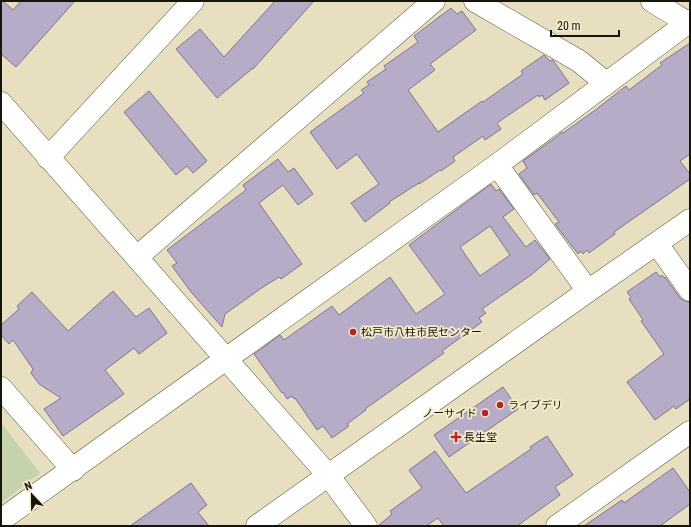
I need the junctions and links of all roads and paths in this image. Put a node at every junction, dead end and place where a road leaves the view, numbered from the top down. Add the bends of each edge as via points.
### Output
1 (193, 1) edge
2 (434, 1) edge
3 (475, 1) edge
4 (652, 1) edge
5 (689, 22) edge
6 (606, 83) junction
7 (1, 103) edge
8 (48, 158) junction
9 (497, 165) junction
10 (690, 220) edge
11 (657, 244) junction
12 (137, 257) junction
13 (588, 290) junction
14 (690, 290) edge
15 (226, 358) junction
16 (1, 388) edge
17 (690, 432) edge
18 (73, 470) junction
19 (328, 475) junction
20 (1, 520) edge
21 (257, 526) edge
22 (366, 526) edge
23 (557, 526) edge

1 - 8 street
2 - 12 street
3 - 6 street via 579,61
4 - 5 street
5 - 6 street
6 - 9 street
7 - 8 street
8 - 12 street
9 - 13 street
9 - 15 street
10 - 11 street
11 - 13 street
11 - 14 street
12 - 15 street
13 - 19 street
15 - 18 street
15 - 19 street
16 - 18 street
17 - 23 street
18 - 20 street
19 - 21 street
19 - 22 street

